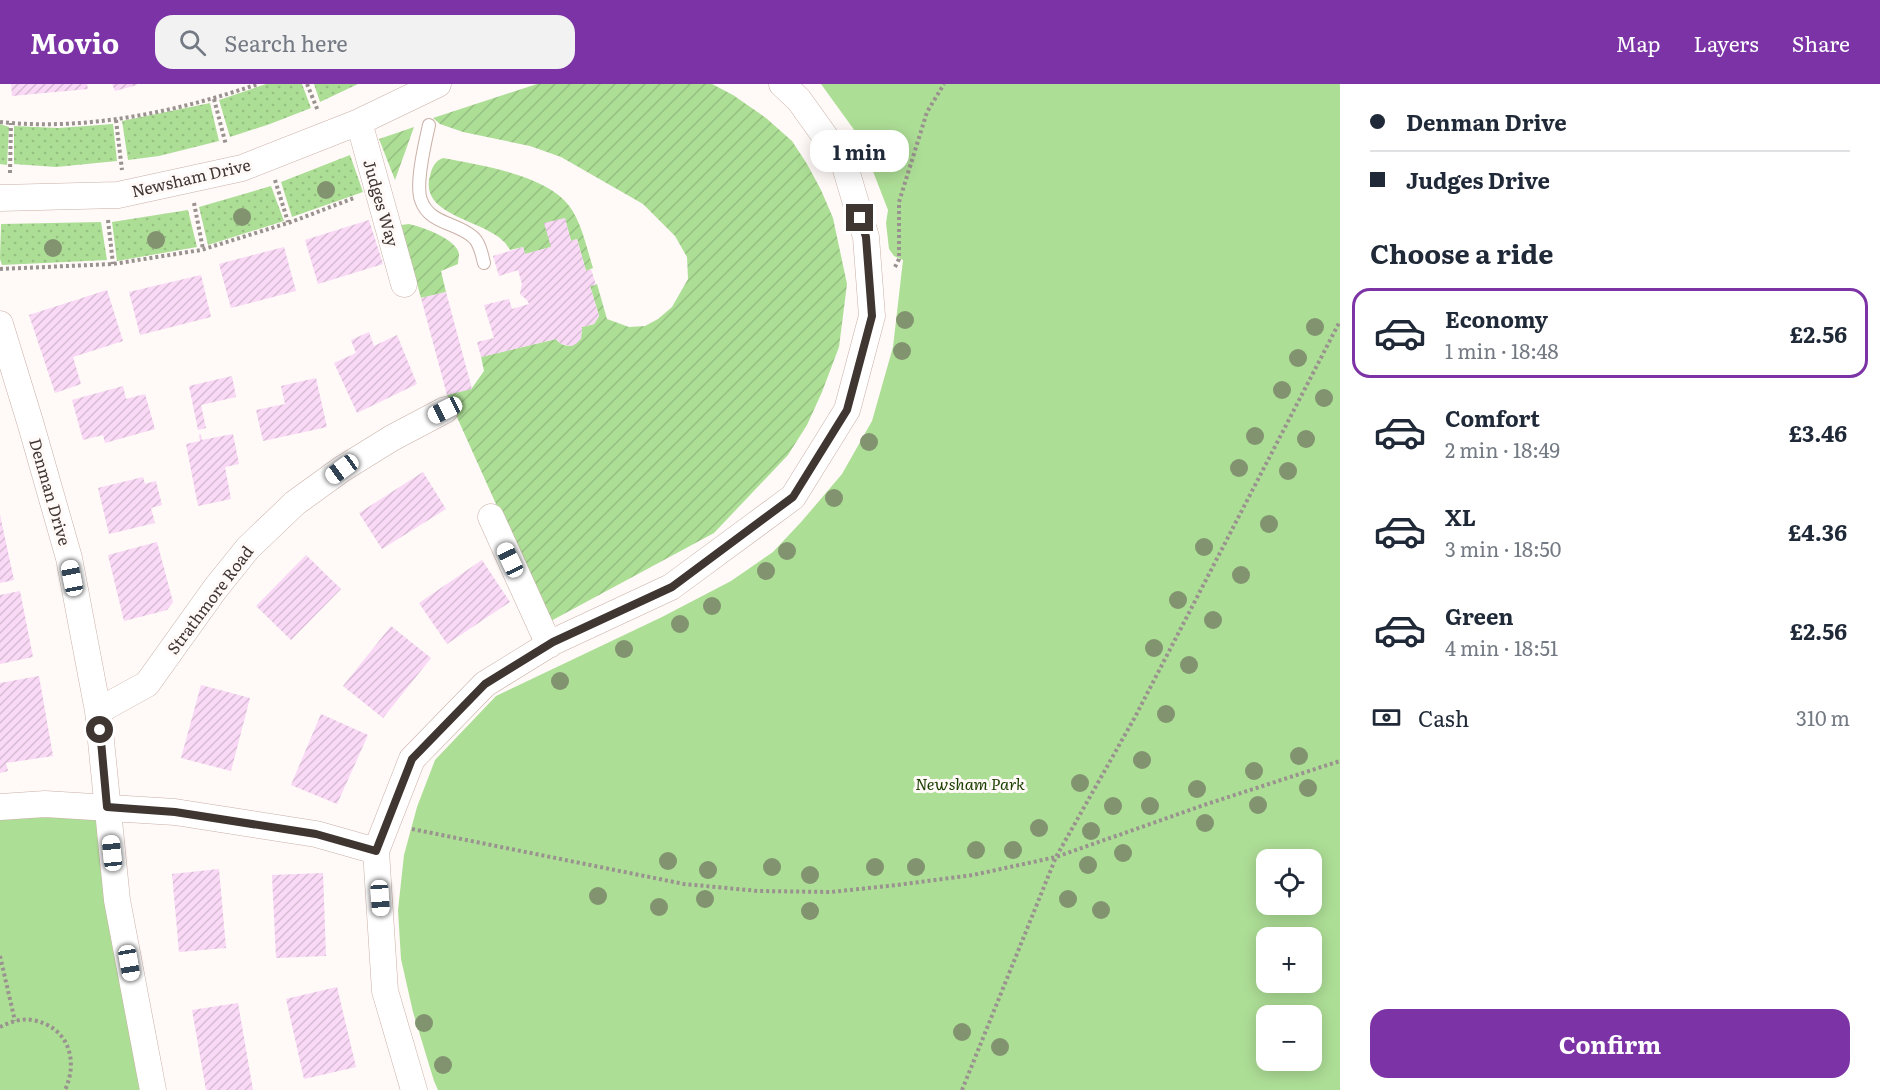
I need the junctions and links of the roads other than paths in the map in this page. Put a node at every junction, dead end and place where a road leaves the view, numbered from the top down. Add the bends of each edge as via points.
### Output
1 (438, 84) edge
2 (782, 84) edge
3 (359, 122) junction
4 (429, 125) dead end
5 (5, 198) edge
6 (484, 263) dead end
7 (404, 284) dead end
8 (0, 324) edge
9 (445, 410) dead end
10 (491, 518) dead end
11 (549, 645) junction
12 (98, 711) junction
13 (0, 807) edge
14 (107, 807) junction
15 (376, 851) junction
16 (153, 1090) edge
17 (414, 1090) edge

1 - 3 street, Newsham Drive
2 - 11 street via 799,100 844,163 866,237 872,316 847,410 793,497 672,587
3 - 5 street, Newsham Drive via 233,170 115,194
3 - 7 street, Judges Way
4 - 6 lane via 420,198 427,212 474,238
8 - 12 street, Denman Drive via 69,558
9 - 12 street, Strathmore Road via 382,444 295,503 248,548 147,684
10 - 11 street
11 - 15 street via 485,684 412,759
12 - 14 street, Denman Drive
13 - 14 street
14 - 15 street via 175,812 304,832
14 - 16 street, Denman Drive via 117,900
15 - 17 street via 385,991

